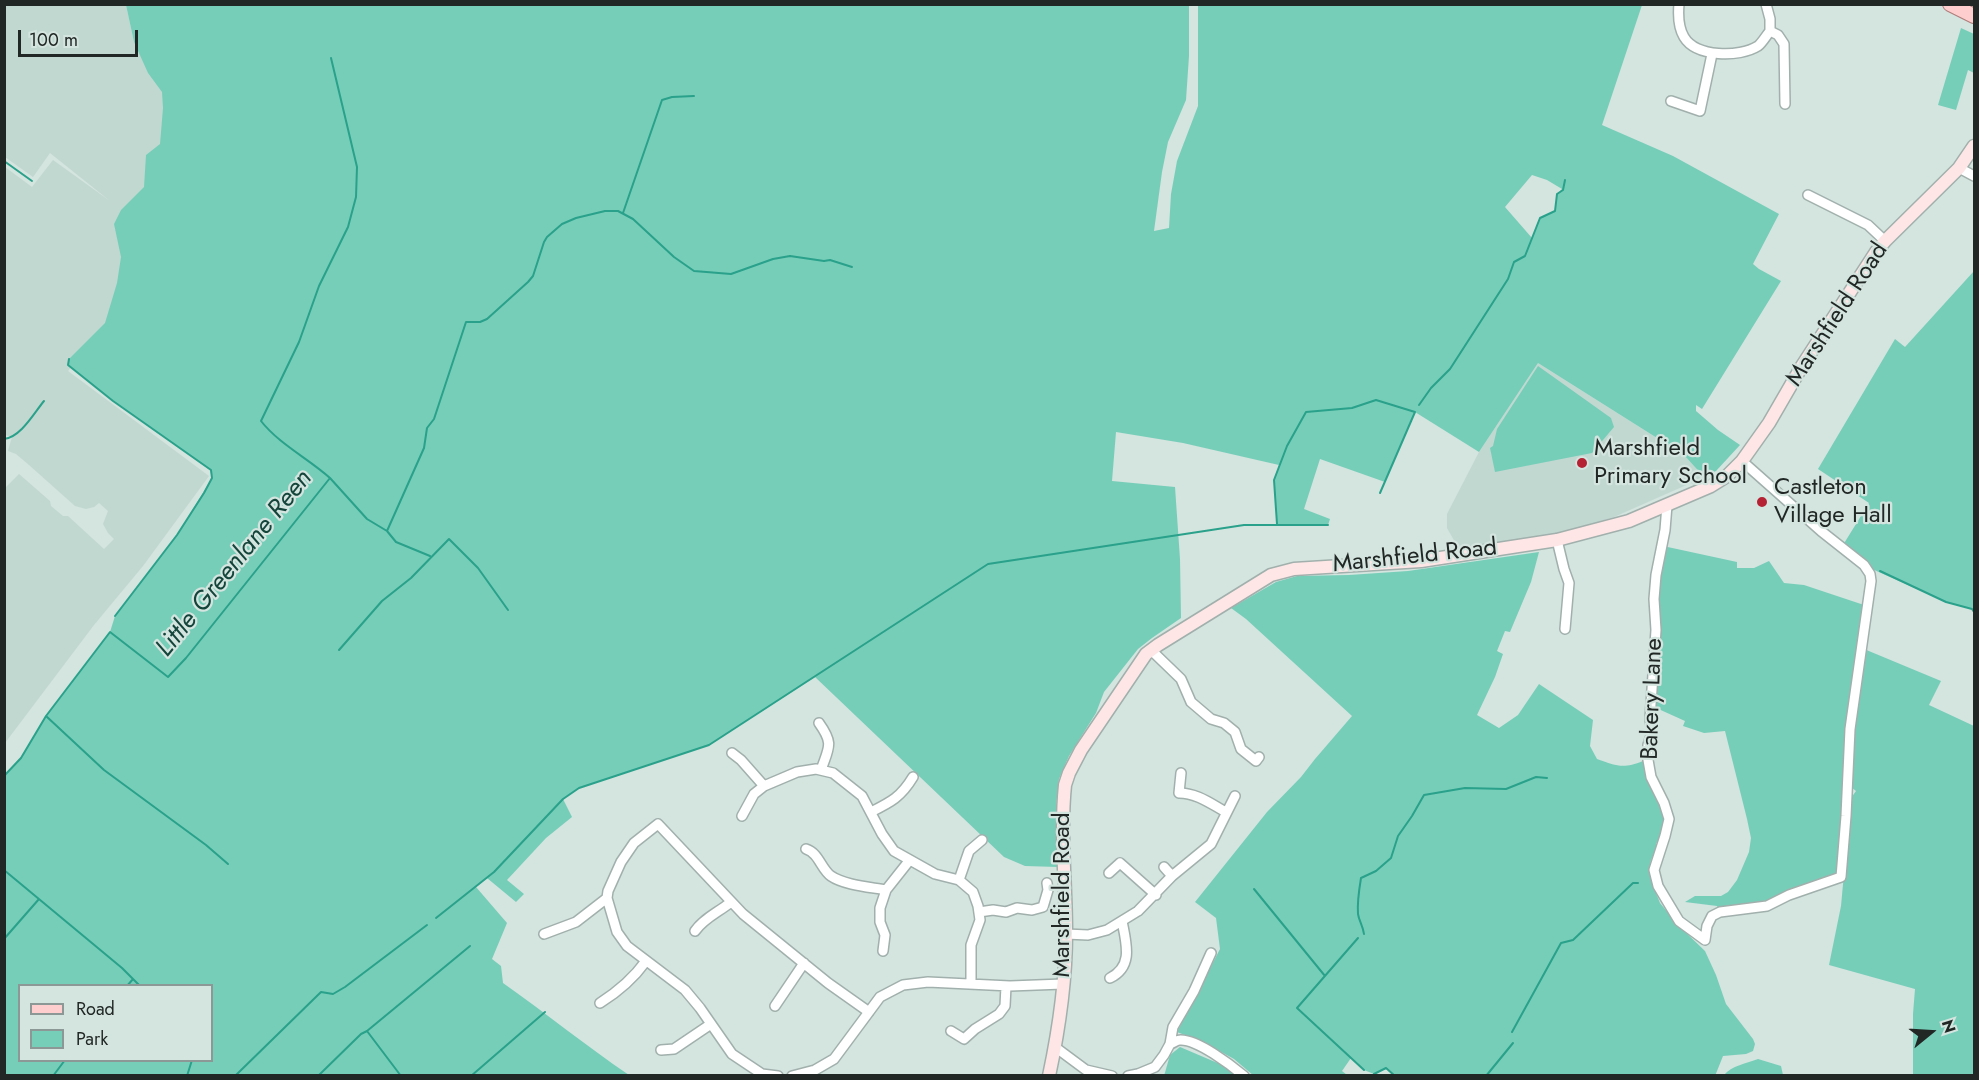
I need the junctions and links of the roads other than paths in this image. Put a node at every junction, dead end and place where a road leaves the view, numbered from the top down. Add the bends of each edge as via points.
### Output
1 (1679, 4) edge
2 (1766, 4) edge
3 (1950, 4) edge
4 (1974, 16) edge
5 (1770, 31) junction
6 (1712, 54) junction
7 (1671, 101) dead end
8 (1785, 104) dead end
9 (1974, 146) edge
10 (1959, 168) junction
11 (1974, 176) edge
12 (1808, 195) dead end
13 (1885, 240) junction
14 (1742, 461) junction
15 (1667, 505) junction
16 (1557, 540) junction
17 (1565, 629) dead end
18 (1151, 650) junction
19 (819, 723) dead end
20 (732, 753) dead end
21 (1259, 757) dead end
22 (821, 770) junction
23 (1180, 773) dead end
24 (913, 777) dead end
25 (764, 786) junction
26 (1235, 796) dead end
27 (871, 812) junction
28 (1226, 812) junction
29 (742, 816) dead end
30 (982, 840) dead end
31 (806, 849) dead end
32 (827, 852) dead end
33 (819, 860) junction
34 (909, 861) junction
35 (1164, 867) dead end
36 (1109, 873) dead end
37 (1172, 876) junction
38 (960, 880) junction
39 (1047, 883) dead end
40 (886, 890) junction
41 (1156, 895) junction
42 (607, 898) junction
43 (731, 902) junction
44 (979, 912) junction
45 (1122, 921) junction
46 (695, 931) dead end
47 (544, 934) dead end
48 (1066, 934) junction
49 (883, 951) dead end
50 (1211, 953) dead end
51 (646, 961) junction
52 (804, 963) junction
53 (1124, 964) junction
54 (1134, 970) dead end
55 (1110, 978) dead end
56 (971, 984) junction
57 (1063, 984) junction
58 (1006, 986) junction
59 (600, 1003) dead end
60 (775, 1006) dead end
61 (869, 1012) junction
62 (711, 1024) junction
63 (951, 1031) dead end
64 (1170, 1044) junction
65 (1055, 1047) junction
66 (661, 1050) dead end
67 (816, 1073) edge
68 (761, 1075) edge
69 (778, 1076) edge
70 (792, 1076) edge
71 (1049, 1076) edge
72 (1112, 1076) edge
73 (1128, 1076) edge
74 (1244, 1076) edge

1 - 6 street via 1678,21 1684,38
2 - 5 street
3 - 4 main road
5 - 6 street via 1758,45 1742,52
5 - 8 street via 1784,44
6 - 7 street via 1701,111
9 - 10 street, Marshfield Road
10 - 11 street
10 - 13 street, Marshfield Road
12 - 13 street via 1868,225
13 - 14 street, Marshfield Road
14 - 15 street, Marshfield Road via 1727,476
14 - 15 street, Bakery Lane via 1864,565 1871,581 1850,729 1841,878 1767,906 1720,912 1712,916 1705,940 1678,921 1658,886 1654,870 1669,819 1647,760 1652,733 1654,599
15 - 16 street, Marshfield Road via 1629,521
16 - 17 street via 1564,569 1574,583
16 - 18 street, Marshfield Road via 1421,561 1280,572
18 - 21 street via 1181,679 1191,702 1234,732 1241,748 1256,761
18 - 48 street, Marshfield Road via 1081,750 1069,774 1064,800
19 - 22 street via 828,735 829,746
20 - 25 street
22 - 25 street via 797,772
22 - 27 street via 833,773 862,796
23 - 28 street via 1179,793 1200,797
24 - 27 street via 907,796
25 - 29 street via 754,794
26 - 28 street
27 - 34 street via 894,851
28 - 37 street via 1211,844
30 - 38 street via 965,848
31 - 33 street
32 - 33 street
33 - 40 street via 829,875 841,882
34 - 38 street via 935,874
34 - 40 street
35 - 37 street
36 - 41 street via 1120,863
37 - 41 street
38 - 44 street via 973,892
39 - 44 street via 1043,907
40 - 49 street via 880,908 885,935
41 - 45 street
42 - 43 street via 621,862 634,843 658,824
42 - 47 street via 576,921
42 - 51 street via 617,932
43 - 46 street
43 - 52 street
44 - 56 street via 971,945
45 - 48 street via 1088,935
45 - 53 street via 1127,949
48 - 57 street, Marshfield Road
50 - 64 street via 1173,1027
51 - 59 street via 620,991
51 - 62 street via 685,990
52 - 60 street
52 - 61 street
53 - 54 street
53 - 55 street
56 - 58 street
56 - 61 street via 903,985 880,997
57 - 58 street
57 - 65 street, Marshfield Road
58 - 63 street via 1005,1006 999,1014 964,1039
61 - 67 street via 834,1059
62 - 66 street via 674,1049
62 - 68 street via 732,1054
64 - 73 street via 1155,1067
64 - 74 street via 1180,1040 1200,1046
65 - 71 street, Marshfield Road
65 - 72 street via 1086,1070
67 - 70 street
68 - 69 street

